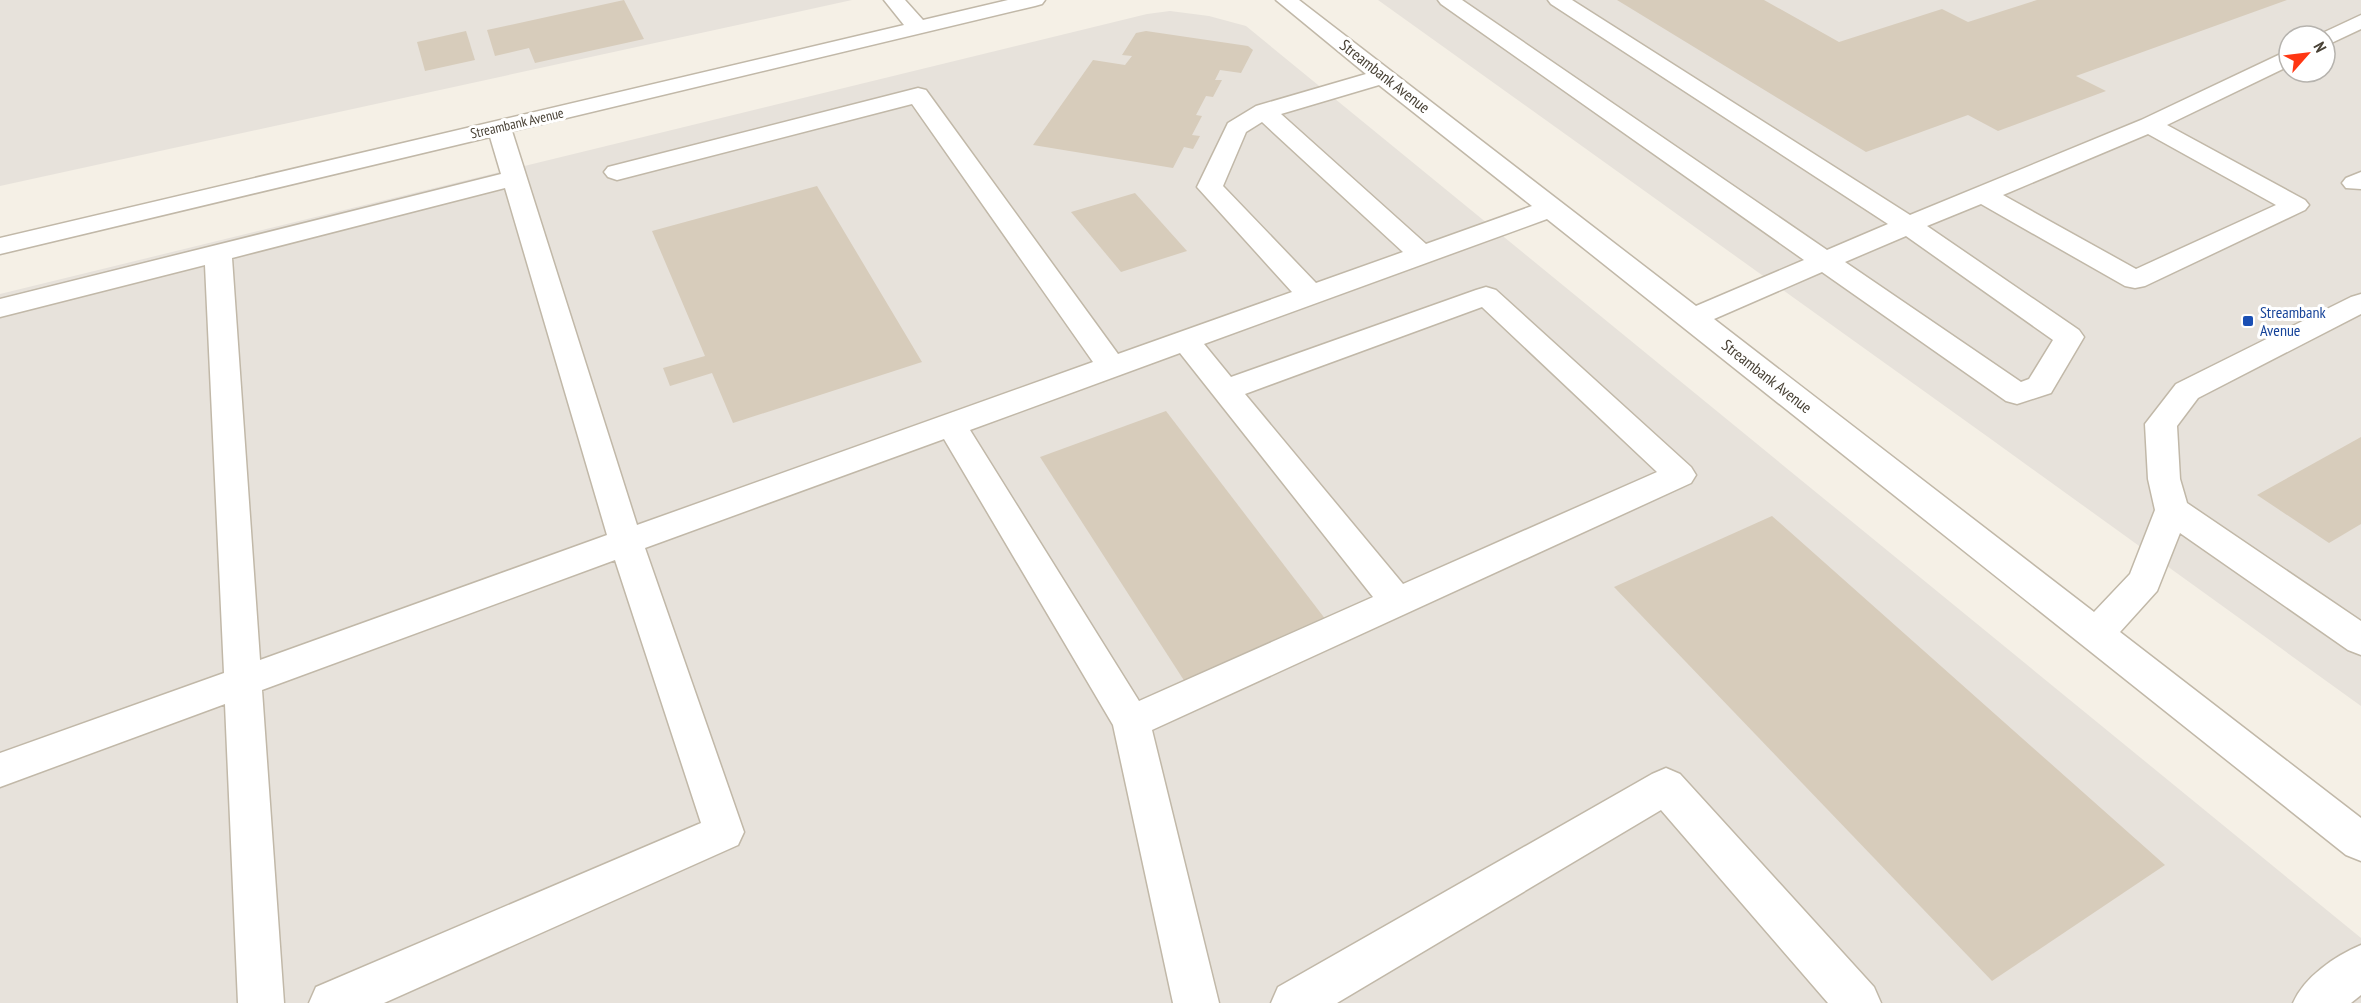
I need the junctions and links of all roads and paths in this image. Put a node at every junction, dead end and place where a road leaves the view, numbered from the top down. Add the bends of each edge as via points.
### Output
1 (894, 0) edge
2 (1035, 0) edge
3 (1286, 0) edge
4 (1448, 0) edge
5 (1558, 0) edge
6 (2361, 21) edge
7 (918, 28) junction
8 (2337, 33) edge
9 (2277, 63) edge
10 (1384, 76) junction
11 (1264, 111) junction
12 (2149, 125) junction
13 (500, 127) junction
14 (617, 172) dead end
15 (515, 178) junction
16 (1983, 194) junction
17 (1552, 208) junction
18 (1908, 225) junction
19 (0, 246) edge
20 (218, 253) junction
21 (1422, 255) junction
22 (1824, 261) junction
23 (1311, 295) junction
24 (2361, 303) edge
25 (0, 308) edge
26 (1692, 318) junction
27 (1186, 341) junction
28 (1112, 367) junction
29 (1225, 390) junction
30 (951, 424) junction
31 (2172, 510) junction
32 (626, 542) junction
33 (1397, 602) junction
34 (2096, 634) junction
35 (2361, 640) edge
36 (244, 681) junction
37 (1131, 722) junction
38 (0, 770) edge
39 (2361, 842) edge
40 (2361, 967) edge
41 (261, 1003) edge
42 (332, 1003) edge
43 (1196, 1003) edge
44 (1294, 1003) edge
45 (1858, 1003) edge
46 (2316, 1003) edge

1 - 7 street
2 - 7 street, Streambank Avenue
3 - 10 street, Streambank Avenue
4 - 22 street
5 - 18 street
6 - 8 street
7 - 13 street, Streambank Avenue
9 - 12 street
10 - 11 street
10 - 17 street, Streambank Avenue
11 - 21 street
11 - 23 street via 1236,128 1210,186
12 - 16 street
12 - 16 street via 2296,205 2135,280
13 - 15 street
13 - 19 street, Streambank Avenue
14 - 28 street via 918,94
15 - 20 street
15 - 32 street
16 - 18 street
17 - 21 street
17 - 26 street, Streambank Avenue
18 - 22 street
18 - 22 street via 2069,337 2040,386 2017,394
20 - 25 street
20 - 36 street
21 - 23 street
22 - 26 street
23 - 27 street
24 - 31 street via 2187,391 2161,424 2164,479
26 - 34 street, Streambank Avenue
27 - 28 street
27 - 29 street
28 - 30 street
29 - 33 street
29 - 33 street via 1486,296 1680,475
30 - 32 street
30 - 37 street
31 - 34 street via 2145,581
31 - 35 street
32 - 36 street
32 - 42 street via 724,832
33 - 37 street
34 - 39 street, Streambank Avenue
36 - 38 street
36 - 41 street
37 - 43 street
40 - 46 street
44 - 45 street via 1666,786

